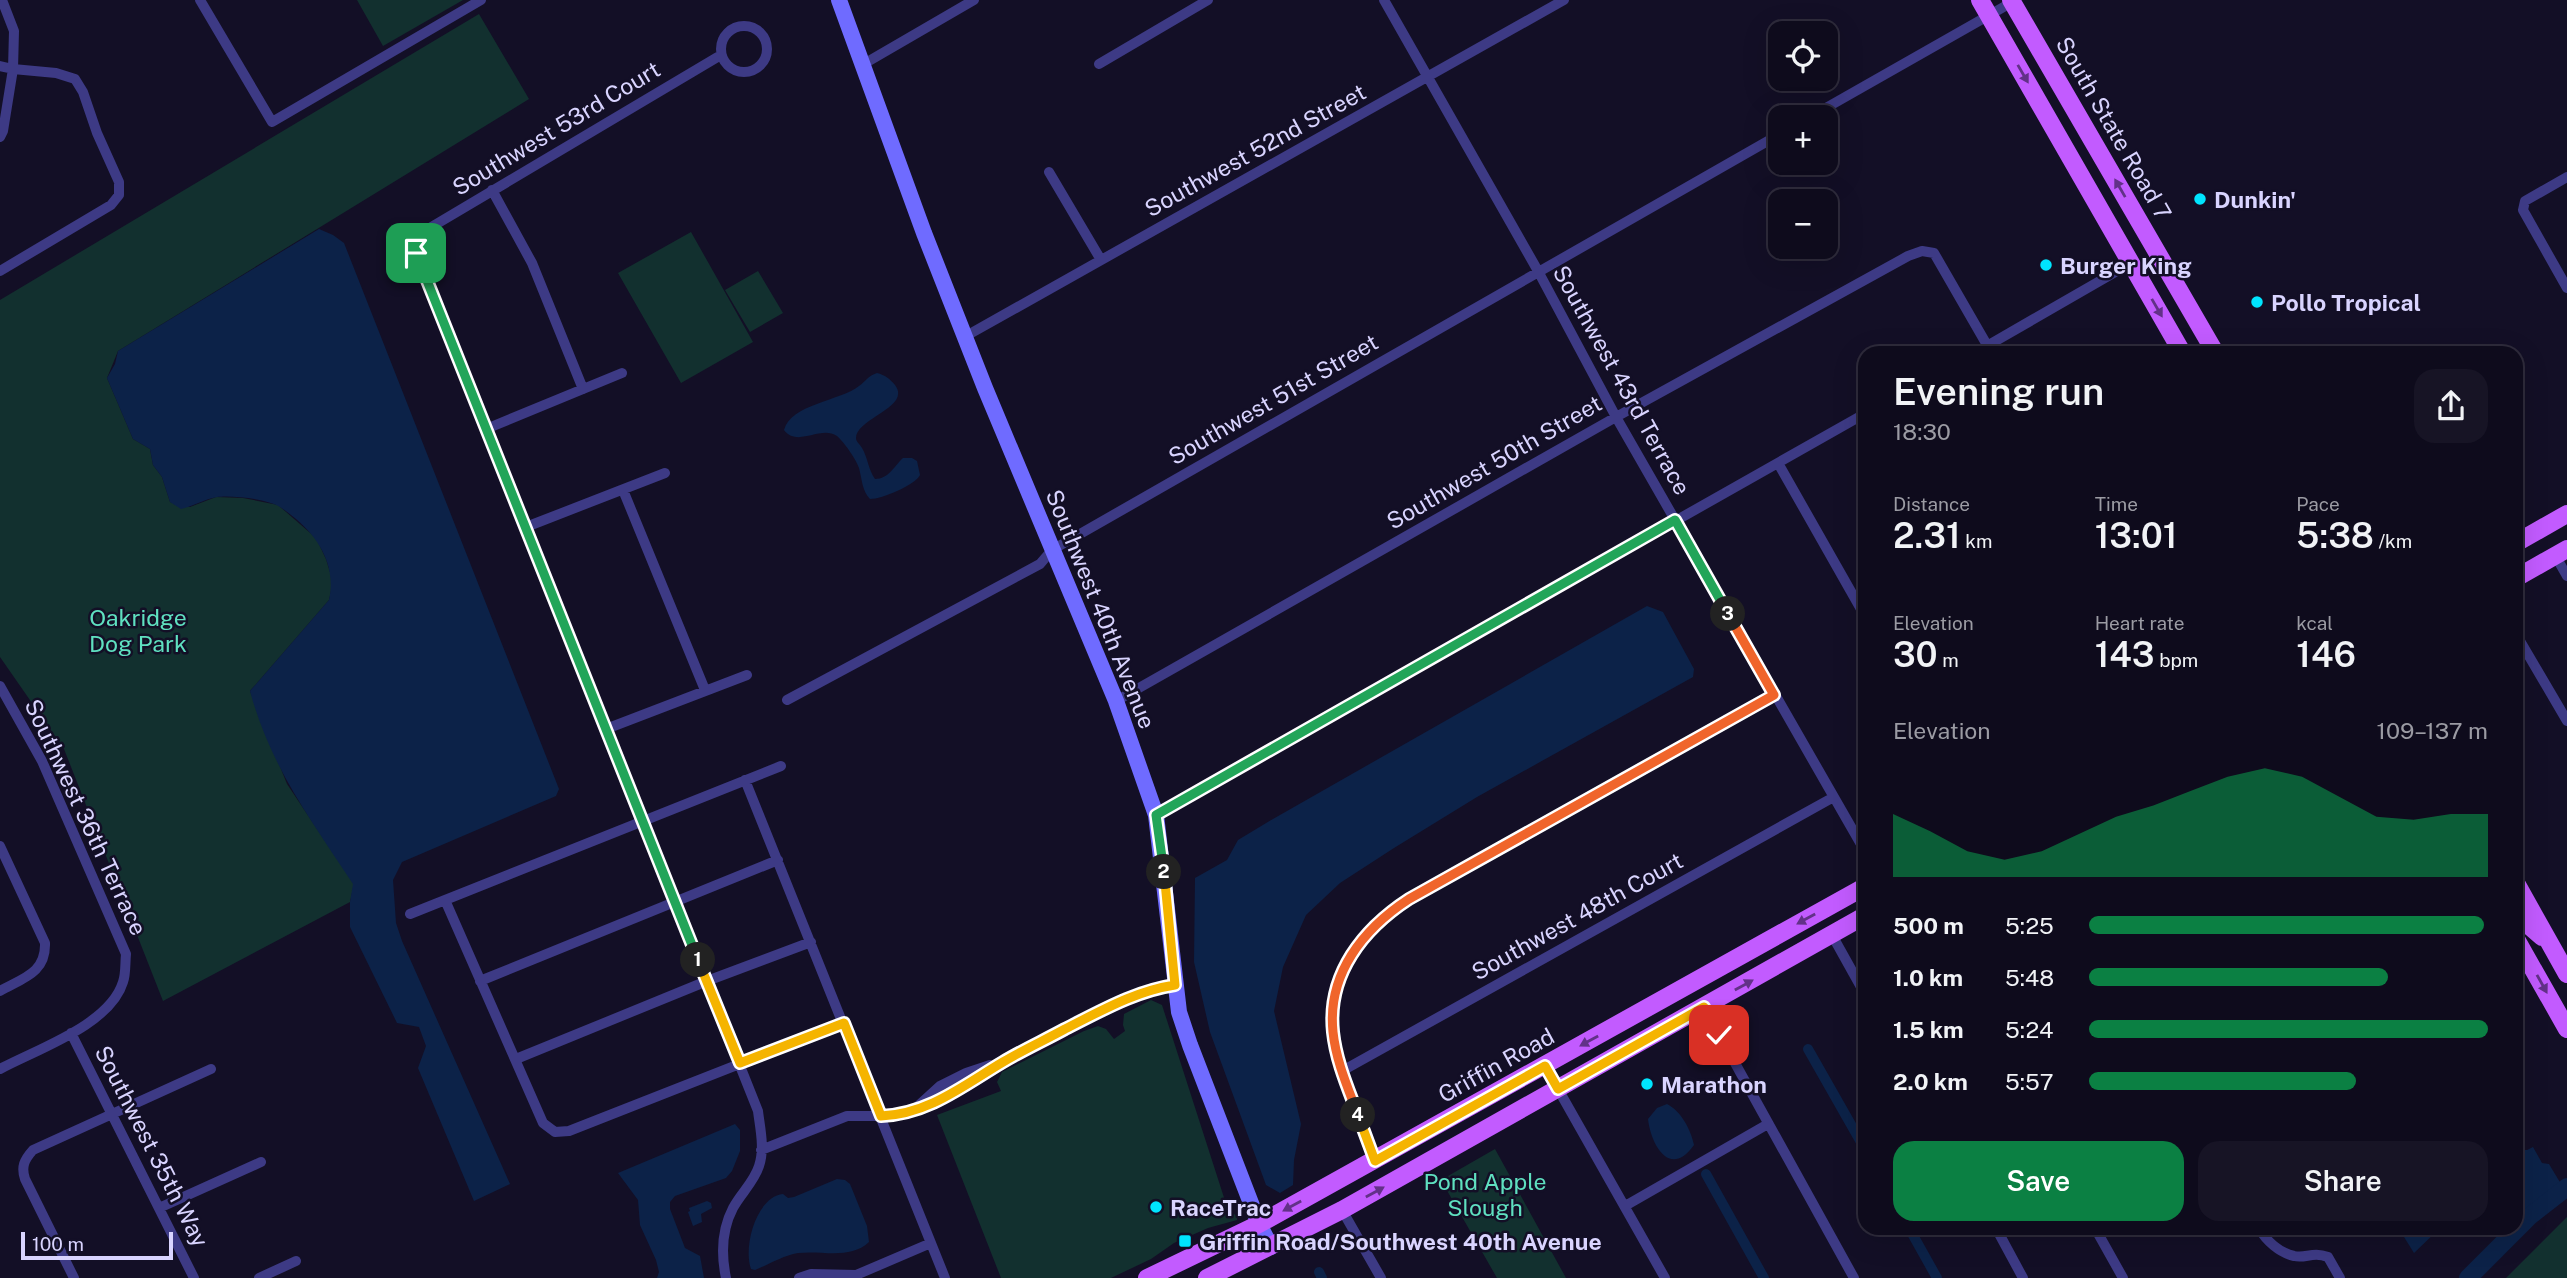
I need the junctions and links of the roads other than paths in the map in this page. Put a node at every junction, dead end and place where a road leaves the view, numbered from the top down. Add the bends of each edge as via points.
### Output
1 (2, 0) edge
2 (200, 0) edge
3 (481, 0) edge
4 (839, 0) edge
5 (974, 0) edge
6 (1209, 0) edge
7 (1384, 0) edge
8 (1564, 0) edge
9 (2013, 1) edge
10 (1984, 8) edge
11 (721, 55) junction
12 (1099, 64) dead end
13 (862, 65) junction
14 (0, 66) edge
15 (13, 69) junction
16 (1427, 78) junction
17 (1829, 105) edge
18 (0, 136) edge
19 (1768, 141) edge
20 (1049, 172) dead end
21 (2567, 177) edge
22 (492, 190) junction
23 (2113, 233) junction
24 (2155, 247) junction
25 (1101, 260) junction
26 (2132, 263) junction
27 (0, 271) edge
28 (1538, 271) junction
29 (2175, 282) junction
30 (2567, 288) edge
31 (966, 337) junction
32 (1978, 346) edge
33 (1987, 346) edge
34 (2179, 346) edge
35 (2211, 346) edge
36 (622, 373) dead end
37 (583, 389) junction
38 (1616, 417) junction
39 (1858, 418) edge
40 (486, 429) junction
41 (1778, 463) junction
42 (665, 473) dead end
43 (624, 490) junction
44 (2567, 514) edge
45 (1675, 520) junction
46 (526, 527) junction
47 (2523, 540) edge
48 (1052, 550) junction
49 (2561, 552) edge
50 (2523, 574) edge
51 (2567, 576) edge
52 (1858, 604) edge
53 (2523, 646) edge
54 (747, 675) dead end
55 (0, 686) edge
56 (705, 690) junction
57 (1774, 695) junction
58 (787, 700) dead end
59 (1116, 701) junction
60 (2567, 721) edge
61 (606, 729) junction
62 (782, 766) dead end
63 (745, 780) junction
64 (1832, 798) junction
65 (1156, 815) junction
66 (642, 821) junction
67 (1858, 840) edge
68 (0, 846) edge
69 (778, 860) junction
70 (1858, 890) edge
71 (2523, 896) edge
72 (445, 900) junction
73 (675, 901) junction
74 (410, 914) dead end
75 (1858, 920) edge
76 (2523, 922) edge
77 (1832, 935) junction
78 (811, 942) junction
79 (2550, 944) junction
80 (2523, 951) edge
81 (2567, 974) edge
82 (480, 981) junction
83 (706, 981) junction
84 (1858, 982) edge
85 (1175, 985) junction
86 (0, 991) edge
87 (1704, 1007) junction
88 (844, 1023) junction
89 (2567, 1029) edge
90 (71, 1033) junction
91 (516, 1059) junction
92 (740, 1063) junction
93 (1545, 1066) junction
94 (0, 1069) edge
95 (211, 1069) dead end
96 (1342, 1071) junction
97 (1558, 1089) junction
98 (112, 1114) junction
99 (881, 1116) junction
100 (1768, 1124) junction
101 (761, 1150) junction
102 (1375, 1161) junction
103 (261, 1162) dead end
104 (1625, 1206) junction
105 (159, 1208) junction
106 (1342, 1210) junction
107 (1259, 1224) junction
108 (2000, 1235) edge
109 (2099, 1235) edge
110 (2265, 1235) edge
111 (930, 1243) junction
112 (1271, 1247) junction
113 (296, 1261) dead end
114 (838, 1277) edge
115 (74, 1278) edge
116 (194, 1278) edge
117 (259, 1278) edge
118 (726, 1278) edge
119 (799, 1278) edge
120 (945, 1278) edge
121 (1147, 1278) edge
122 (1207, 1278) edge
123 (1381, 1278) edge
124 (1665, 1278) edge
125 (1854, 1278) edge
126 (2023, 1278) edge
127 (2123, 1278) edge
128 (2340, 1278) edge

1 - 15 street via 14,30
2 - 3 street via 272,122
4 - 13 street, Southwest 40th Avenue
5 - 13 street
6 - 12 street
7 - 16 street, Southwest 43rd Terrace
8 - 16 street, Southwest 52nd Street
9 - 10 street
24 -> 9 main road, South State Road 7
10 - 17 street
10 -> 23 main road
11 - 11 street, Southwest 53rd Court via 735,71 750,72 766,58 767,43 758,30 734,28 723,39
11 - 22 street, Southwest 53rd Court
13 - 31 street, Southwest 40th Avenue
14 - 15 street
15 - 18 street
15 - 27 street via 75,79 119,182 119,195 111,205
16 - 25 street, Southwest 52nd Street
16 - 28 street, Southwest 43rd Terrace
19 - 28 street, Southwest 51st Street
20 - 25 street
21 - 30 street via 2525,201 2523,211
22 - 37 street via 532,263
22 - 40 street, Southwest 53rd Court via 423,232 416,241 416,253
23 - 24 main road via 2133,245
23 - 26 main road
24 - 29 main road, South State Road 7
25 - 31 street, Southwest 52nd Street
26 - 29 main road via 2154,266
26 - 33 street
26 -> 34 main road
28 - 38 street, Southwest 43rd Terrace
28 - 48 street, Southwest 51st Street
29 - 35 main road, South State Road 7
31 - 48 street, Southwest 40th Avenue
32 - 38 street, Southwest 50th Street via 1934,253 1922,251
36 - 37 street
37 - 40 street
38 - 45 street, Southwest 43rd Terrace
38 - 59 street, Southwest 50th Street
39 - 41 street
40 - 46 street
41 - 45 street
41 - 52 street
42 - 43 street
43 - 46 street
43 - 56 street
44 - 47 main road
45 - 57 street, Southwest 43rd Terrace
45 - 65 street
46 - 61 street
48 - 58 street, Southwest 51st Street via 1040,564
48 - 59 street, Southwest 40th Avenue
49 - 50 main road
49 - 51 street
53 - 60 street
54 - 56 street
55 - 90 street, Southwest 36th Terrace via 42,761 126,954 123,982 108,1008
56 - 61 street
57 - 64 street, Southwest 43rd Terrace
57 - 96 street via 1387,914 1363,939 1338,978 1333,1032
59 - 65 street, Southwest 40th Avenue
61 - 66 street
62 - 63 street
63 - 66 street
63 - 69 street
64 - 67 street, Southwest 43rd Terrace
64 - 96 street, Southwest 48th Court
65 - 85 street, Southwest 40th Avenue
66 - 72 street
66 - 73 street
68 - 86 street via 45,943 45,956 36,972
69 - 73 street
69 - 78 street
70 -> 93 main road, Griffin Road
71 - 79 main road
72 - 74 street
72 - 82 street
73 - 82 street
73 - 83 street
75 - 77 main road
76 - 79 main road
77 - 84 street
87 -> 77 main road
78 - 83 street
78 - 88 street
79 - 81 main road
80 -> 89 main road
82 - 91 street
83 - 91 street
83 - 92 street
85 - 99 street via 1133,995 1003,1061 926,1107
85 - 107 street, Southwest 40th Avenue via 1190,1045
87 - 97 main road
87 - 100 street
88 - 92 street
88 - 99 street
90 - 94 street, Southwest 36th Terrace
90 - 98 street, Southwest 35th Way
91 - 92 street via 543,1122 555,1132 569,1131
92 - 101 street via 758,1111
93 - 97 street
93 - 102 main road, Griffin Road
95 - 98 street
96 - 102 street
97 - 104 street
106 -> 97 main road
98 - 105 street, Southwest 35th Way
98 - 115 street via 33,1150 23,1165 25,1180
99 - 101 street via 847,1116
99 - 111 street
100 - 104 street
100 - 125 street
101 - 118 street via 760,1165 723,1234
102 -> 107 main road, Griffin Road
103 - 105 street
104 - 124 street
105 - 116 street, Southwest 35th Way
106 - 112 main road
106 - 123 street
107 - 112 street, Southwest 40th Avenue
107 - 121 main road, Griffin Road
108 - 126 street
109 - 127 street
110 - 128 street via 2274,1246 2296,1257 2317,1253 2328,1257
111 - 114 street via 856,1275
111 - 120 street
112 - 122 main road
113 - 117 street
114 - 119 street

